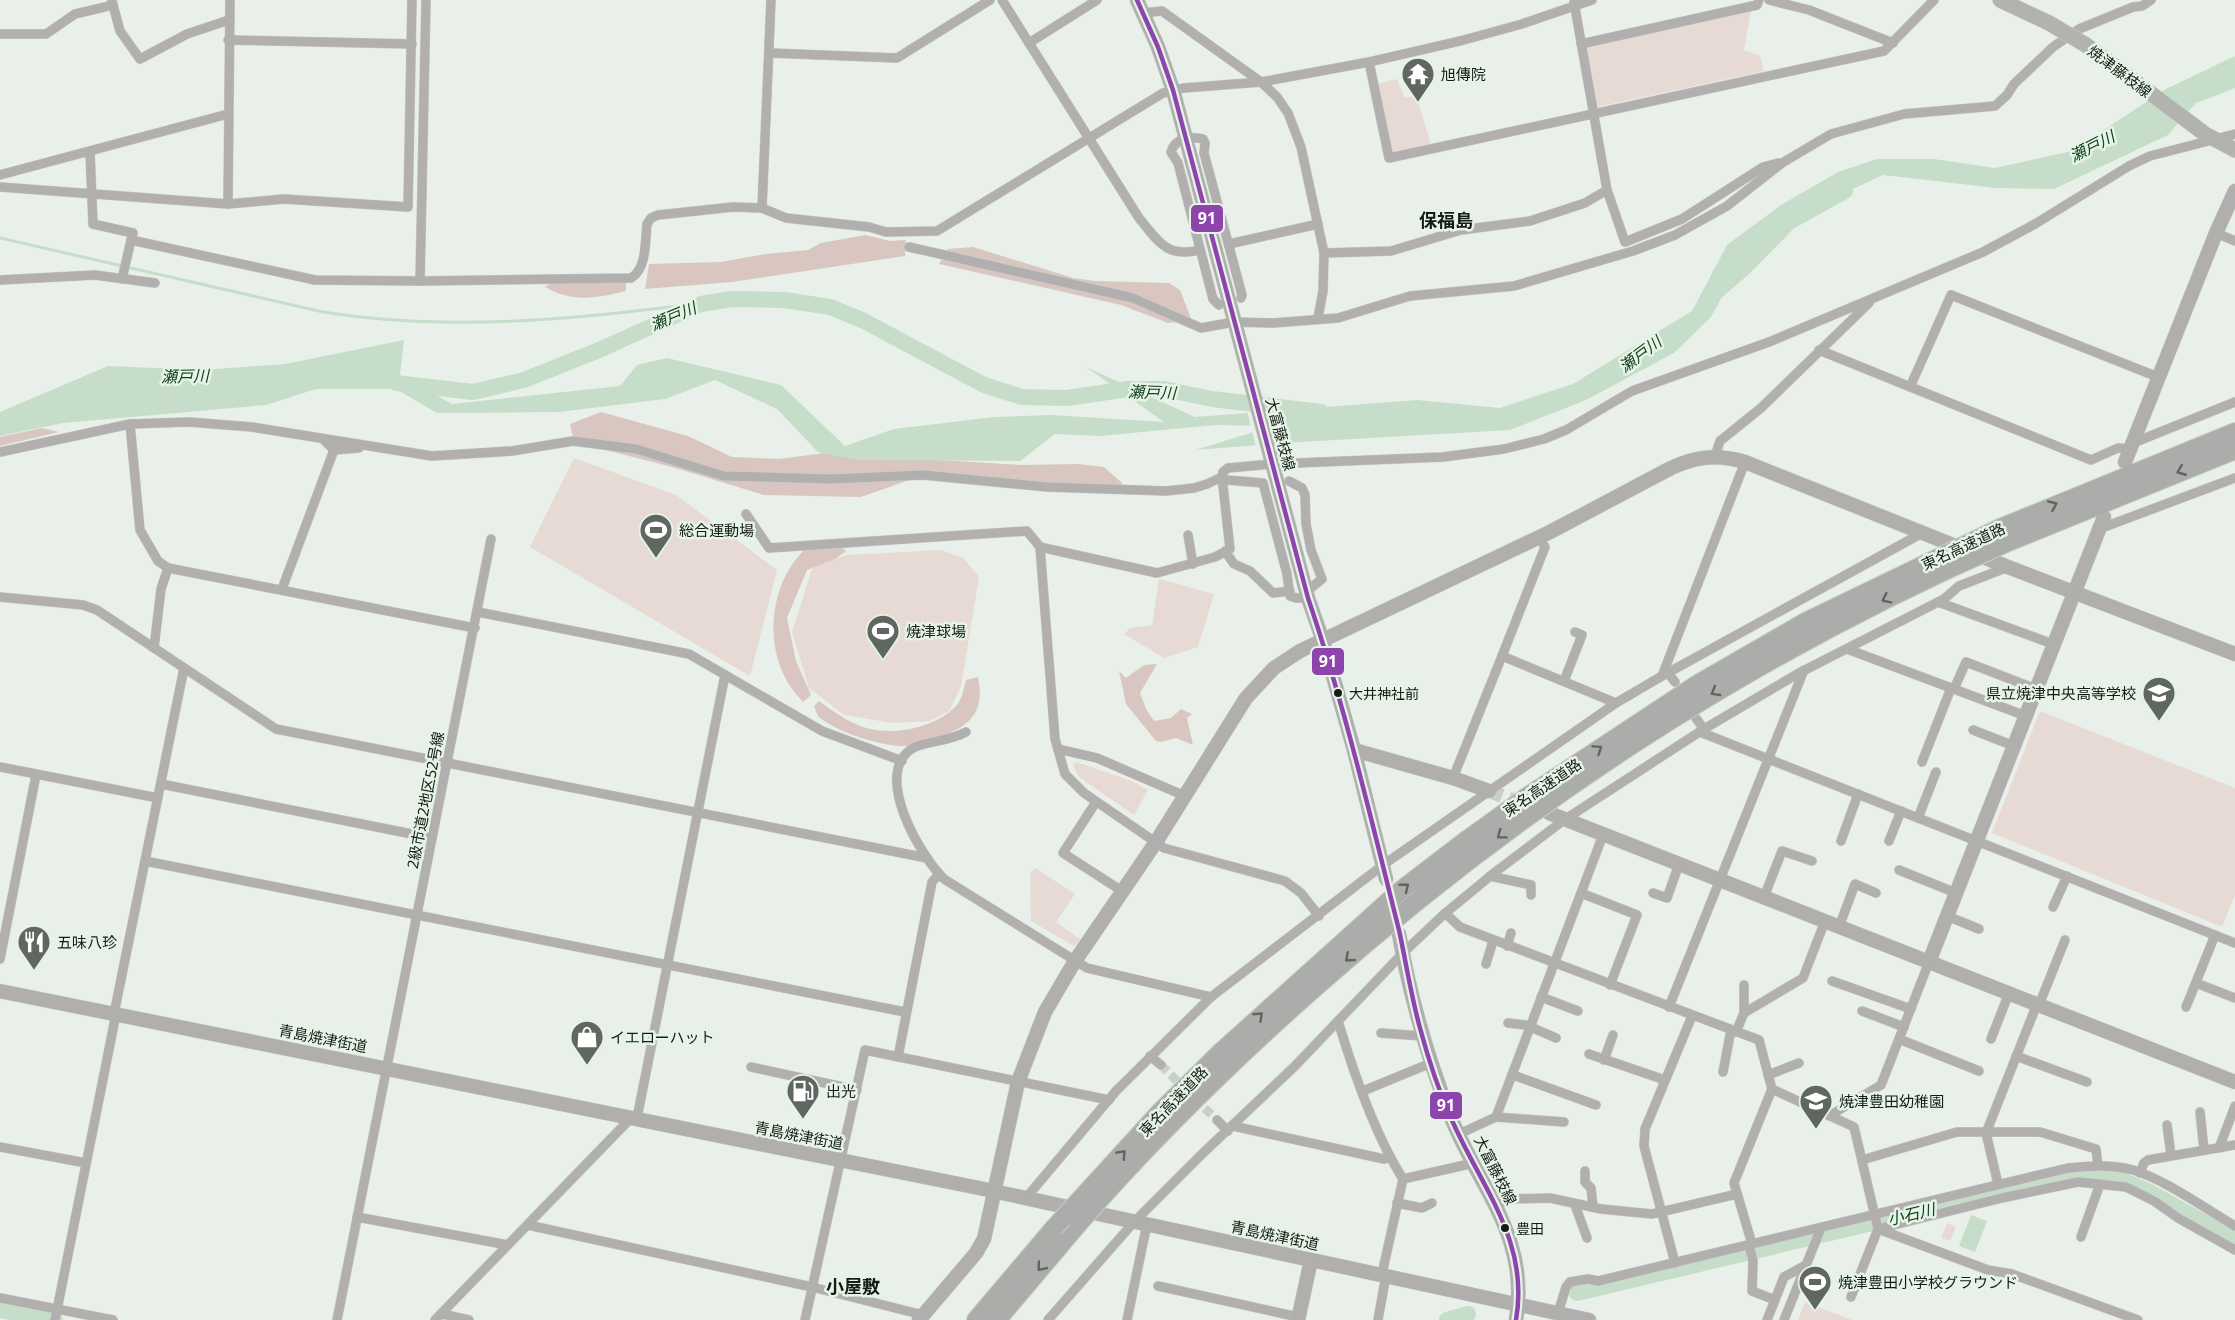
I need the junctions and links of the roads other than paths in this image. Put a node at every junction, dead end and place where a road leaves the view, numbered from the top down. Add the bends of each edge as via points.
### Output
1 (230, 0) edge
2 (412, 0) edge
3 (426, 0) edge
4 (771, 0) edge
5 (990, 0) edge
6 (1002, 0) edge
7 (1097, 0) edge
8 (1592, 0) edge
9 (1759, 0) edge
10 (1769, 0) edge
11 (1934, 0) edge
12 (2000, 0) edge
13 (2151, 0) edge
14 (113, 3) edge
15 (1574, 3) edge
16 (1140, 6) edge
17 (229, 20) junction
18 (0, 34) edge
19 (228, 40) junction
20 (1029, 43) junction
21 (1893, 43) junction
22 (412, 44) junction
23 (1581, 44) junction
24 (770, 53) junction
25 (1369, 62) junction
26 (1261, 82) junction
27 (1173, 90) junction
28 (1594, 113) junction
29 (228, 114) junction
30 (2235, 134) edge
31 (2210, 137) junction
32 (1088, 138) junction
33 (1185, 138) junction
34 (2235, 150) edge
35 (90, 152) junction
36 (1782, 163) junction
37 (0, 175) edge
38 (0, 188) edge
39 (1607, 190) junction
40 (2235, 191) edge
41 (92, 195) junction
42 (228, 204) junction
43 (762, 208) junction
44 (1318, 224) junction
45 (2216, 232) junction
46 (131, 240) junction
47 (2235, 241) edge
48 (1229, 244) junction
49 (909, 247) dead end
50 (1200, 250) junction
51 (1324, 253) junction
52 (122, 279) junction
53 (0, 280) edge
54 (420, 281) junction
55 (155, 283) dead end
56 (1875, 297) junction
57 (1241, 298) dead end
58 (1219, 305) dead end
59 (1318, 318) junction
60 (1235, 326) junction
61 (1819, 350) junction
62 (2158, 378) junction
63 (1910, 387) junction
64 (2235, 402) edge
65 (130, 424) junction
66 (2235, 432) edge
67 (323, 439) junction
68 (363, 445) junction
69 (334, 450) junction
70 (2235, 450) edge
71 (2129, 451) junction
72 (0, 452) edge
73 (1715, 456) junction
74 (1272, 460) junction
75 (1745, 462) junction
76 (1222, 477) junction
77 (2235, 478) edge
78 (1289, 481) dead end
79 (746, 514) dead end
80 (2102, 523) joint
81 (1924, 532) junction
82 (1188, 535) dead end
83 (2003, 536) junction
84 (1539, 537) junction
85 (491, 539) dead end
86 (1040, 547) junction
87 (1225, 551) junction
88 (1193, 564) junction
89 (168, 567) junction
90 (2008, 567) junction
91 (282, 589) junction
92 (1290, 591) junction
93 (2074, 591) junction
94 (1307, 595) junction
95 (0, 597) edge
96 (1938, 602) junction
97 (478, 612) junction
98 (475, 628) junction
99 (1575, 632) dead end
100 (1323, 641) junction
101 (2053, 644) junction
102 (154, 648) junction
103 (1847, 649) junction
104 (2235, 654) edge
105 (1502, 656) junction
106 (184, 668) junction
107 (1804, 670) junction
108 (1665, 674) junction
109 (725, 675) junction
110 (1564, 681) junction
111 (1675, 682) dead end
112 (1952, 688) junction
113 (2036, 689) junction
114 (1616, 703) junction
115 (2026, 716) junction
116 (1695, 717) dead end
117 (1702, 730) junction
118 (1973, 730) dead end
119 (966, 732) dead end
120 (2014, 746) junction
121 (1058, 749) junction
122 (1354, 750) junction
123 (1769, 759) junction
124 (902, 761) junction
125 (1922, 762) dead end
126 (447, 763) junction
127 (0, 767) edge
128 (1936, 772) dead end
129 (36, 775) junction
130 (1453, 778) junction
131 (160, 784) junction
132 (1489, 791) junction
133 (1858, 794) junction
134 (1185, 796) junction
135 (158, 798) junction
136 (1096, 802) junction
137 (1901, 811) junction
138 (696, 813) junction
139 (1549, 813) dead end
140 (1918, 818) junction
141 (1564, 820) junction
142 (1603, 835) junction
143 (432, 838) junction
144 (1889, 841) dead end
145 (1976, 841) junction
146 (1156, 842) junction
147 (1840, 842) dead end
148 (927, 858) junction
149 (145, 861) junction
150 (1812, 861) dead end
151 (1679, 864) junction
152 (1383, 865) junction
153 (1899, 870) dead end
154 (939, 874) junction
155 (1490, 876) junction
156 (2067, 876) junction
157 (1386, 879) dead end
158 (1721, 880) junction
159 (1122, 891) junction
160 (1581, 892) junction
161 (1653, 892) dead end
162 (1876, 892) dead end
163 (1956, 893) junction
164 (1531, 895) dead end
165 (1764, 897) junction
166 (2054, 907) dead end
167 (1445, 913) junction
168 (417, 915) junction
169 (1319, 916) junction
170 (1947, 916) junction
171 (1825, 921) junction
172 (1839, 927) junction
173 (1979, 929) dead end
174 (1511, 933) dead end
175 (1399, 934) dead end
176 (2215, 935) junction
177 (2065, 940) dead end
178 (1493, 941) junction
179 (2235, 943) edge
180 (1508, 946) junction
181 (1403, 953) junction
182 (0, 959) edge
183 (1075, 961) junction
184 (1929, 962) junction
185 (1486, 964) dead end
186 (1553, 964) junction
187 (667, 965) junction
188 (1832, 981) dead end
189 (2196, 983) junction
190 (1610, 985) junction
191 (1744, 985) dead end
192 (0, 991) edge
193 (2008, 993) junction
194 (1211, 997) junction
195 (1541, 997) junction
196 (2235, 998) edge
197 (2038, 1005) junction
198 (1669, 1007) junction
199 (2186, 1008) dead end
200 (1911, 1009) junction
201 (1578, 1011) dead end
202 (1862, 1011) dead end
203 (905, 1012) junction
204 (1744, 1012) junction
205 (115, 1014) junction
206 (1692, 1016) junction
207 (1338, 1021) junction
208 (1508, 1023) dead end
209 (1904, 1027) junction
210 (1530, 1028) junction
211 (1734, 1031) junction
212 (1381, 1033) dead end
213 (1422, 1035) junction
214 (1613, 1035) dead end
215 (1556, 1038) dead end
216 (1899, 1039) junction
217 (1991, 1039) dead end
218 (1589, 1054) dead end
219 (1150, 1056) junction
220 (2016, 1056) junction
221 (898, 1057) junction
222 (1604, 1060) junction
223 (1431, 1063) junction
224 (1799, 1063) dead end
225 (1161, 1065) tunnel mouth
226 (387, 1067) junction
227 (752, 1067) dead end
228 (1979, 1071) dead end
229 (1723, 1072) dead end
230 (1514, 1075) junction
231 (1768, 1075) junction
232 (1665, 1080) junction
233 (1018, 1082) junction
234 (2087, 1082) dead end
235 (2235, 1082) edge
236 (1772, 1089) junction
237 (857, 1090) junction
238 (1363, 1091) junction
239 (1108, 1100) junction
240 (1596, 1105) dead end
241 (2235, 1106) edge
242 (2200, 1113) dead end
243 (1828, 1116) junction
244 (1496, 1117) junction
245 (634, 1118) junction
246 (1217, 1120) tunnel mouth
247 (1564, 1122) dead end
248 (2167, 1125) dead end
249 (1231, 1129) junction
250 (1986, 1133) junction
251 (1459, 1134) junction
252 (2235, 1145) edge
253 (0, 1147) edge
254 (2219, 1148) junction
255 (2204, 1150) junction
256 (2170, 1155) junction
257 (1389, 1157) junction
258 (842, 1160) junction
259 (1862, 1160) junction
260 (86, 1163) junction
261 (1474, 1163) junction
262 (2098, 1166) junction
263 (1585, 1171) dead end
264 (2140, 1173) junction
265 (1403, 1179) junction
266 (1998, 1184) junction
267 (2100, 1184) junction
268 (995, 1192) junction
269 (1737, 1194) junction
270 (1026, 1198) junction
271 (1397, 1203) junction
272 (1432, 1203) dead end
273 (1575, 1205) junction
274 (1497, 1206) junction
275 (1593, 1206) junction
276 (1662, 1213) junction
277 (1874, 1215) junction
278 (357, 1217) junction
279 (1140, 1223) junction
280 (528, 1225) junction
281 (2235, 1226) edge
282 (1821, 1228) junction
283 (1878, 1229) junction
284 (2081, 1237) dead end
285 (1587, 1238) dead end
286 (1751, 1244) junction
287 (508, 1245) junction
288 (2235, 1250) edge
289 (1311, 1260) junction
290 (1675, 1263) junction
291 (1806, 1265) junction
292 (1384, 1274) junction
293 (1158, 1286) dead end
294 (812, 1287) junction
295 (1851, 1297) dead end
296 (0, 1298) edge
297 (1775, 1300) junction
298 (1519, 1304) junction
299 (57, 1309) junction
300 (1558, 1313) junction
301 (2112, 1316) edge
302 (439, 1317) edge
303 (921, 1317) edge
304 (1298, 1319) edge
305 (55, 1320) edge
306 (113, 1320) edge
307 (337, 1320) edge
308 (470, 1320) edge
309 (805, 1320) edge
310 (976, 1320) edge
311 (997, 1320) edge
312 (1048, 1320) edge
313 (1127, 1320) edge
314 (1378, 1320) edge
315 (1516, 1320) edge
316 (1589, 1320) edge
317 (1767, 1320) edge
318 (1784, 1320) edge
319 (2138, 1320) edge

1 - 17 street
2 - 22 street
3 - 54 street
4 - 24 street
5 - 24 street via 897,58
6 - 20 street
7 - 20 street
8 - 15 street
9 - 23 street via 1757,5
10 - 21 street via 1809,10
11 - 21 street
12 - 31 main road, 焼津藤枝線, bridge via 2086,45
13 - 36 street via 2079,28 2053,47 1995,106 1904,114 1831,134
14 - 17 street via 120,31 140,59 187,34
14 - 18 street via 75,14 46,34
15 - 23 street
15 - 25 street via 1481,35
16 - 26 street via 1162,11
16 - 27 street, 大富藤枝線
17 - 19 street
19 - 22 street
19 - 29 street
20 - 32 street
21 - 28 street via 1884,51
22 - 42 street via 408,207 284,199
23 - 28 street
24 - 43 street
25 - 26 street
25 - 28 street via 1389,158
26 - 27 street
26 - 44 street via 1288,113 1301,147
27 - 32 street
27 - 33 street, 大富藤枝線
28 - 39 street
29 - 35 street
29 - 42 street
30 - 31 street
31 - 34 main road, 焼津藤枝線
31 - 56 street via 2129,166 1983,252
32 - 43 street via 937,231 886,232 786,218
32 - 50 street via 1139,218 1161,244 1177,253
33 - 48 street via 1203,139 1205,143 1204,153
33 - 50 street via 1170,152 1178,163
33 - 60 street, 大富藤枝線
35 - 37 street
35 - 41 street
36 - 39 street via 1763,167 1682,219 1625,242
36 - 59 street via 1727,206 1675,235 1633,251 1514,286 1410,296 1338,318
38 - 41 street
39 - 51 street via 1585,203 1530,221 1461,230 1391,251
40 - 45 street
41 - 42 street
41 - 46 street via 93,224 133,233
43 - 54 street via 658,214 647,224 642,267 631,278
44 - 48 street
44 - 51 street
45 - 47 street
45 - 62 street
46 - 52 street
46 - 54 street via 315,279
48 - 57 street
49 - 60 street via 1133,298 1201,328
50 - 58 street via 1213,299
51 - 59 street
52 - 53 street via 95,275
52 - 55 street
56 - 61 street
56 - 74 street via 1770,342 1632,391 1544,439 1443,457
59 - 60 street
60 - 74 street, 大富藤枝線
61 - 63 street
61 - 73 street via 1761,408 1720,441
62 - 63 street via 1951,294
62 - 71 street
63 - 71 street via 2091,460 2118,448
64 - 71 street
65 - 67 street via 242,426
65 - 72 street
65 - 89 street via 140,530 158,561
83 -> 66 highway, 東名高速道路
67 - 68 street
67 - 69 street
68 - 69 street
68 - 76 street via 432,456 512,451 573,441 636,449 724,476 831,479 923,475 1048,487 1166,491 1194,488
69 - 91 street
70 -> 83 highway, 東名高速道路
73 - 75 street
73 - 84 street via 1671,468
74 - 76 street via 1227,468
74 - 94 street, 大富藤枝線
75 - 81 street
75 - 108 street
76 - 87 street via 1230,549
76 - 92 street via 1263,483
77 - 80 street
78 - 94 street via 1302,488 1305,495 1311,550 1322,579
79 - 86 street via 769,548 1027,531
80 - 93 street
81 - 90 street
81 - 108 street
82 - 88 street
310 -> 83 highway, 東名高速道路, bridge via 1054,1228 1221,1051 1400,891 1468,839 1696,685 1808,621
83 -> 311 highway, 東名高速道路, bridge via 1785,651 1649,733 1537,808 1371,939 1268,1029 1160,1135
84 - 100 street
84 - 105 street via 1545,547
85 - 97 street, 2級市道2地区52号線
86 - 88 street via 1148,573
86 - 121 street
87 - 88 street
87 - 92 street via 1234,564 1250,572 1273,593
89 - 91 street
89 - 102 street via 161,589
90 - 93 street
90 - 96 street via 1959,586
91 - 98 street
92 - 94 street via 1290,596 1296,598
93 - 101 street
93 - 104 street
94 - 100 street, 大富藤枝線
95 - 102 street via 83,605
96 - 101 street
96 - 103 street
97 - 98 street, 2級市道2地区52号線
97 - 109 street via 689,654
98 - 126 street, 2級市道2地区52号線
99 - 110 street via 1582,635
100 - 122 street, 大富藤枝線
100 - 134 street via 1288,658 1261,680
101 - 113 street
102 - 106 street
103 - 107 street
103 - 112 street
105 - 110 street
105 - 130 street
106 - 126 street via 276,729
106 - 131 street
107 - 117 street
107 - 123 street
108 - 111 street
108 - 114 street
109 - 124 street via 822,731
109 - 138 street
110 - 114 street
112 - 113 street via 1966,662
112 - 115 street
112 - 125 street
113 - 115 street
114 - 132 street
115 - 120 street
116 - 117 street
117 - 123 street
117 - 141 street
118 - 120 street
119 - 124 street via 954,739 914,747
120 - 145 street
121 - 134 street via 1097,758
121 - 136 street via 1065,774
122 - 130 street
122 - 152 street, 大富藤枝線
123 - 133 street
123 - 158 street
124 - 148 street via 897,774 899,803
126 - 138 street
126 - 143 street, 2級市道2地区52号線
127 - 129 street
128 - 140 street
129 - 135 street
129 - 182 street
130 - 132 street
131 - 135 street
131 - 143 street
132 - 152 street
133 - 137 street
133 - 147 street
134 - 146 street
135 - 149 street
136 - 146 street
136 - 159 street via 1063,853
137 - 140 street
137 - 144 street
138 - 148 street
138 - 187 street
139 - 141 street
140 - 145 street
141 - 142 street
141 - 155 street
142 - 151 street
142 - 160 street
143 - 168 street, 2級市道2地区52号線
145 - 156 street
145 - 163 street
146 - 159 street
146 - 169 street via 1184,855 1284,881 1301,893
148 - 154 street
149 - 168 street
149 - 205 street
150 - 165 street via 1782,851
151 - 158 street
151 - 161 street via 1667,898
152 - 157 street, 大富藤枝線
152 - 169 street
153 - 163 street
154 - 183 street
154 - 203 street via 932,882
155 - 164 street via 1531,885
155 - 167 street
156 - 166 street
156 - 176 street
158 - 165 street
158 - 198 street
159 - 183 street
160 - 186 street
160 - 190 street via 1637,915
162 - 172 street via 1855,884
163 - 170 street
165 - 171 street
167 - 178 street via 1460,927
167 - 181 street
168 - 187 street
168 - 226 street, 2級市道2地区52号線
169 - 194 street
170 - 173 street
170 - 184 street
171 - 172 street
171 - 204 street via 1803,978
172 - 184 street
174 - 180 street
175 - 181 street, 大富藤枝線
176 - 179 street
176 - 189 street
177 - 197 street
178 - 180 street
178 - 185 street
180 - 186 street
181 - 207 street
181 - 213 street, 大富藤枝線
183 - 194 street via 1087,968
183 - 233 street via 1045,1012
184 - 193 street
184 - 200 street
186 - 190 street
186 - 195 street
187 - 203 street
187 - 245 street
188 - 200 street
189 - 196 street
189 - 199 street
190 - 198 street
191 - 204 street
192 - 205 street, 青島焼津街道
193 - 197 street
193 - 217 street
194 - 219 street
195 - 201 street
195 - 210 street
197 - 220 street
197 - 235 street
198 - 206 street
200 - 209 street
202 - 209 street
203 - 221 street
204 - 211 street
205 - 226 street, 青島焼津街道
205 - 260 street
206 - 211 street
206 - 232 street
207 - 238 street
207 - 249 street
208 - 210 street
209 - 216 street
210 - 215 street
210 - 230 street
211 - 229 street
211 - 231 street via 1759,1040
212 - 213 street
213 - 223 street, 大富藤枝線
214 - 222 street
216 - 228 street
216 - 243 street via 1881,1085
218 - 222 street
219 - 225 street
219 - 239 street
220 - 234 street
220 - 250 street
221 - 233 street
221 - 237 street via 865,1050
222 - 232 street
223 - 238 street
223 - 251 street, 大富藤枝線
224 - 231 street
226 - 245 street, 青島焼津街道
226 - 278 street, 2級市道2地区52号線
227 - 237 street
230 - 240 street
230 - 244 street
231 - 236 street
232 - 276 street via 1645,1129 1644,1146
233 - 239 street
233 - 268 street
236 - 243 street
236 - 269 street via 1734,1183
237 - 258 street
238 - 257 street
239 - 270 street
241 - 254 street
242 - 255 street
243 - 259 street via 1854,1127
244 - 247 street
244 - 251 street
245 - 258 street, 青島焼津街道
245 - 280 street
246 - 249 street
248 - 256 street
249 - 257 street
249 - 279 street via 1201,1155
250 - 259 street via 1957,1132
250 - 262 street via 2040,1132 2096,1149
250 - 266 street
251 - 261 street, 大富藤枝線
252 - 254 street
253 - 260 street
254 - 255 street
255 - 256 street
256 - 264 street via 2148,1160
257 - 265 street
258 - 268 street, 青島焼津街道
258 - 294 street
259 - 277 street
260 - 299 street
261 - 265 street
261 - 274 street, 大富藤枝線
262 - 264 street
262 - 266 street via 2068,1168
263 - 275 street
264 - 281 street
265 - 271 street
266 - 277 street
267 - 283 street via 2061,1185
267 - 284 street
267 - 288 street via 2126,1187
268 - 270 street, 青島焼津街道
268 - 303 street via 981,1246
269 - 276 street
269 - 286 street
270 - 279 street, 青島焼津街道
271 - 272 street via 1422,1208
271 - 292 street
273 - 274 street via 1550,1198 1510,1199
273 - 275 street
273 - 285 street
274 - 298 street, 大富藤枝線 via 1515,1253
275 - 276 street
276 - 290 street
277 - 282 street
277 - 283 street
278 - 287 street
278 - 307 street, 2級市道2地区52号線
279 - 289 street, 青島焼津街道
279 - 312 street
279 - 313 street
280 - 287 street
280 - 294 street
282 - 286 street
282 - 291 street
283 - 295 street
283 - 301 street via 1988,1270 2012,1274
286 - 290 street
286 - 297 street via 1752,1291
287 - 302 street
289 - 292 street, 青島焼津街道
289 - 304 street
290 - 300 street via 1598,1281 1570,1282
291 - 297 street via 1784,1277
291 - 318 street
292 - 298 street, 青島焼津街道
292 - 314 street
293 - 304 street
294 - 303 street
294 - 309 street
296 - 299 street
297 - 317 street
298 - 300 street, 青島焼津街道
298 - 315 street, 大富藤枝線
299 - 305 street
299 - 306 street
300 - 316 street, 青島焼津街道
301 - 319 street
302 - 308 street

